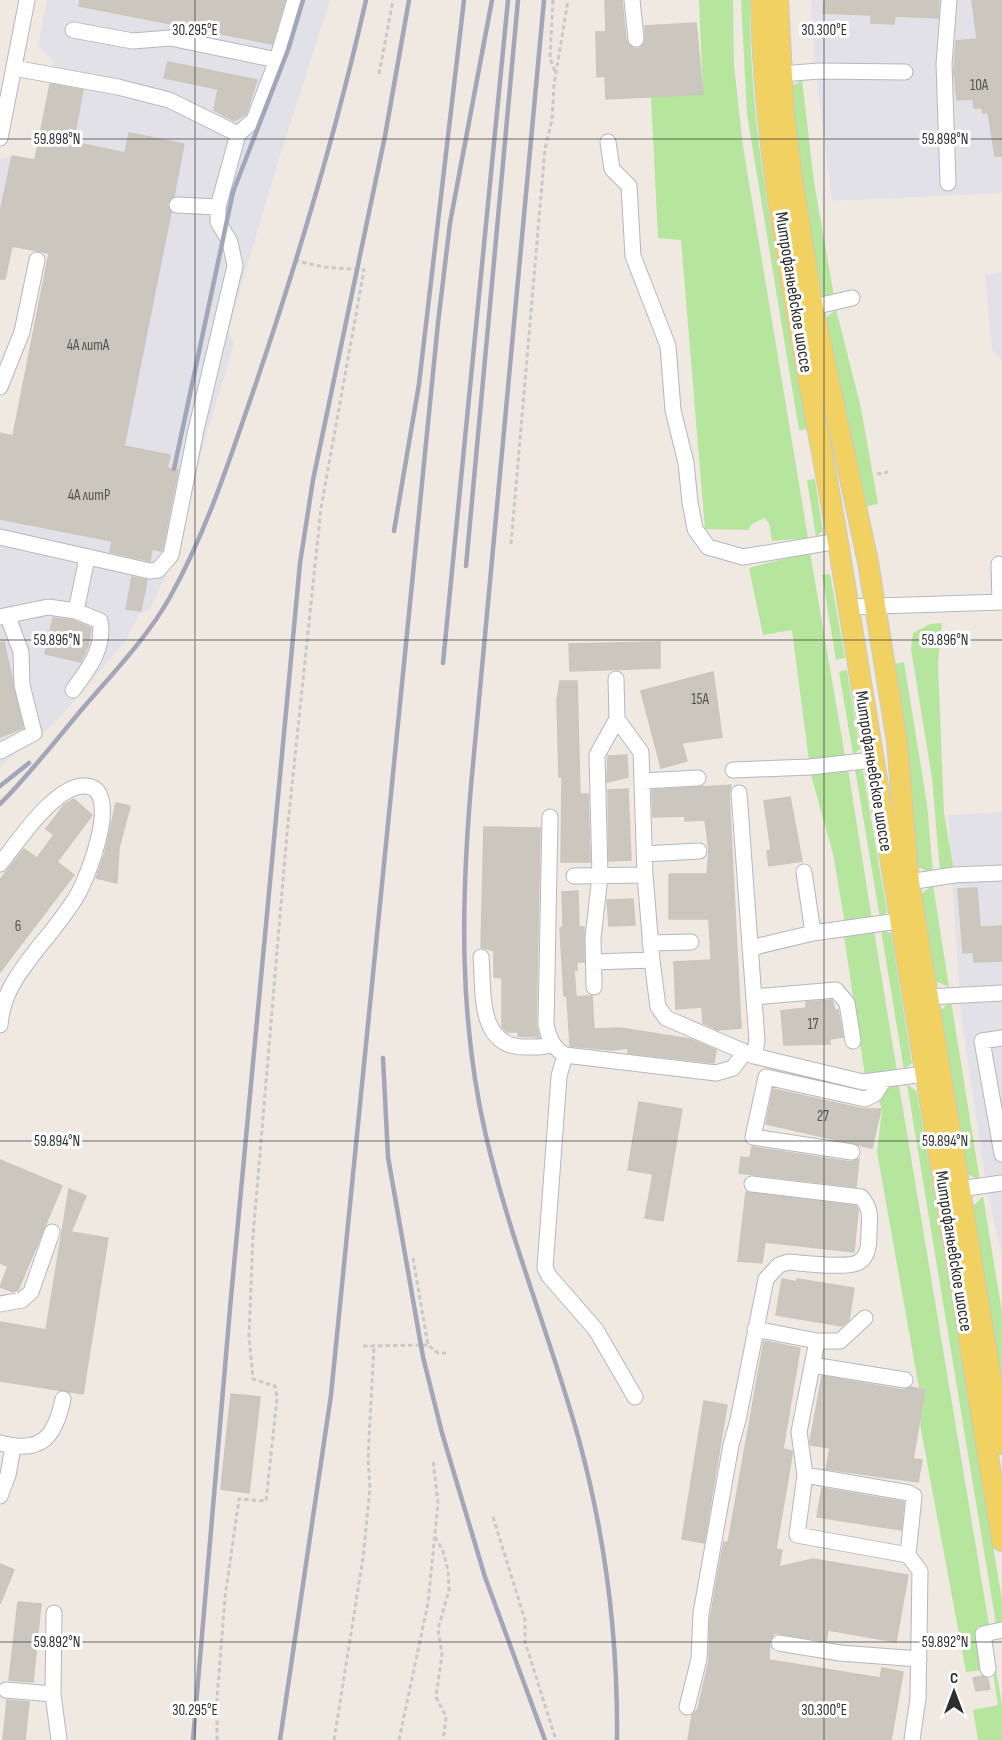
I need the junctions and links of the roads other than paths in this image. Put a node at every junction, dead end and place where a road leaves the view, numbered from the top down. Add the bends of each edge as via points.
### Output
1 (27, 0) edge
2 (295, 0) edge
3 (632, 0) edge
4 (761, 0) edge
5 (778, 0) edge
6 (948, 0) edge
7 (73, 30) dead end
8 (636, 39) dead end
9 (277, 60) junction
10 (14, 68) junction
11 (905, 72) dead end
12 (781, 74) junction
13 (238, 134) junction
14 (0, 138) edge
15 (608, 142) dead end
16 (948, 183) dead end
17 (177, 205) dead end
18 (218, 207) junction
19 (37, 260) dead end
20 (852, 298) dead end
21 (813, 307) junction
22 (0, 387) edge
23 (0, 537) edge
24 (838, 541) junction
25 (87, 558) junction
26 (999, 564) dead end
27 (1001, 602) edge
28 (875, 606) junction
29 (848, 607) junction
30 (76, 611) junction
31 (4, 617) edge
32 (616, 680) dead end
33 (73, 690) dead end
34 (617, 719) junction
35 (0, 751) edge
36 (873, 760) junction
37 (733, 770) dead end
38 (698, 778) dead end
39 (642, 782) junction
40 (740, 793) dead end
41 (550, 817) dead end
42 (699, 851) dead end
43 (644, 854) junction
44 (0, 864) edge
45 (804, 872) dead end
46 (1002, 873) edge
47 (645, 875) junction
48 (574, 876) dead end
49 (600, 876) junction
50 (909, 882) junction
51 (898, 921) junction
52 (813, 933) junction
53 (691, 942) dead end
54 (651, 943) junction
55 (750, 948) junction
56 (481, 957) dead end
57 (652, 960) junction
58 (594, 962) junction
59 (594, 987) dead end
60 (1002, 993) edge
61 (754, 997) junction
62 (928, 997) junction
63 (0, 1020) edge
64 (0, 1025) edge
65 (1002, 1038) edge
66 (853, 1041) dead end
67 (553, 1044) junction
68 (749, 1054) junction
69 (565, 1055) junction
70 (924, 1074) junction
71 (884, 1080) junction
72 (852, 1152) dead end
73 (1002, 1155) edge
74 (1002, 1183) edge
75 (752, 1184) dead end
76 (960, 1189) junction
77 (52, 1232) dead end
78 (0, 1304) edge
79 (865, 1318) dead end
80 (755, 1329) junction
81 (817, 1341) junction
82 (812, 1365) junction
83 (905, 1380) dead end
84 (635, 1396) dead end
85 (63, 1399) dead end
86 (1002, 1444) edge
87 (7, 1445) edge
88 (805, 1475) junction
89 (0, 1496) edge
90 (1002, 1541) edge
91 (908, 1555) junction
92 (54, 1613) dead end
93 (1002, 1630) edge
94 (778, 1643) dead end
95 (919, 1659) junction
96 (988, 1669) dead end
97 (6, 1690) dead end
98 (53, 1694) junction
99 (687, 1707) dead end
100 (59, 1740) edge
101 (912, 1740) edge

1 - 10 street
2 - 9 street
3 - 8 street
4 - 24 main road, Митрофаньевское шоссе via 773,164
5 - 12 main road, Митрофаньевское шоссе
6 - 16 street via 944,64
7 - 9 street via 133,41 170,38
9 - 13 street via 254,120
10 - 13 street via 169,100
10 - 14 street
11 - 12 street
12 - 21 main road, Митрофаньевское шоссе via 792,177
13 - 18 street
15 - 24 street via 612,169 629,186 633,256 668,346 673,410 687,463 695,529 708,547 743,557
17 - 18 street
18 - 25 street via 218,222 230,242 235,266 171,555 158,570
19 - 22 street via 22,332
20 - 21 street
21 - 28 main road, Митрофаньевское шоссе via 855,490
23 - 25 street
24 - 29 main road, Митрофаньевское шоссе
25 - 30 street
26 - 27 street
27 - 28 street
28 - 29 street
28 - 50 main road, Митрофаньевское шоссе via 897,741
29 - 36 main road, Митрофаньевское шоссе
30 - 31 street via 48,607
30 - 33 street via 100,621 101,628 94,663
31 - 35 street via 21,652 22,685 34,733
32 - 34 street
34 - 39 street via 641,752
34 - 49 street via 597,755
36 - 37 street
36 - 51 main road, Митрофаньевское шоссе
38 - 39 street
39 - 43 street
40 - 55 street
41 - 67 street via 546,1026
42 - 43 street
43 - 47 street
44 - 63 street via 59,795 72,786 88,786 100,793 104,804 102,821 80,890 63,918 28,960 9,992
45 - 52 street
46 - 50 street
47 - 49 street
47 - 54 street
48 - 49 street
49 - 58 street
50 - 62 main road, Митрофаньевское шоссе
51 - 52 street
51 - 70 main road, Митрофаньевское шоссе
52 - 55 street
53 - 54 street
54 - 57 street
55 - 61 street
56 - 67 street via 490,1031 506,1044 517,1047
57 - 58 street
57 - 68 street via 658,1007 666,1018
58 - 59 street
60 - 62 street
61 - 66 street via 836,990 847,1003
61 - 68 street via 757,1041
62 - 76 main road, Митрофаньевское шоссе
63 - 64 street
65 - 73 street via 982,1041
67 - 69 street
68 - 69 street via 731,1074
68 - 71 street via 863,1082
69 - 84 street via 559,1076 545,1268 596,1330
70 - 71 street
70 - 90 main road, Митрофаньевское шоссе
71 - 72 street via 875,1094 865,1099 766,1077 753,1137
74 - 76 street
75 - 80 street via 861,1197 870,1213 869,1245 859,1262 788,1263 771,1270
76 - 86 main road, Митрофаньевское шоссе
77 - 78 street via 31,1292 22,1300
79 - 81 street via 840,1341
80 - 81 street
80 - 99 street via 730,1445 701,1614 699,1659
81 - 82 street
82 - 83 street
82 - 88 street via 799,1432
85 - 87 street via 57,1425 49,1437 32,1445
87 - 89 street via 8,1475
88 - 91 street via 909,1493 914,1497
88 - 91 street via 797,1535
91 - 95 street via 920,1571
92 - 98 street
93 - 96 street via 983,1634
94 - 95 street
95 - 101 street
97 - 98 street
98 - 100 street

